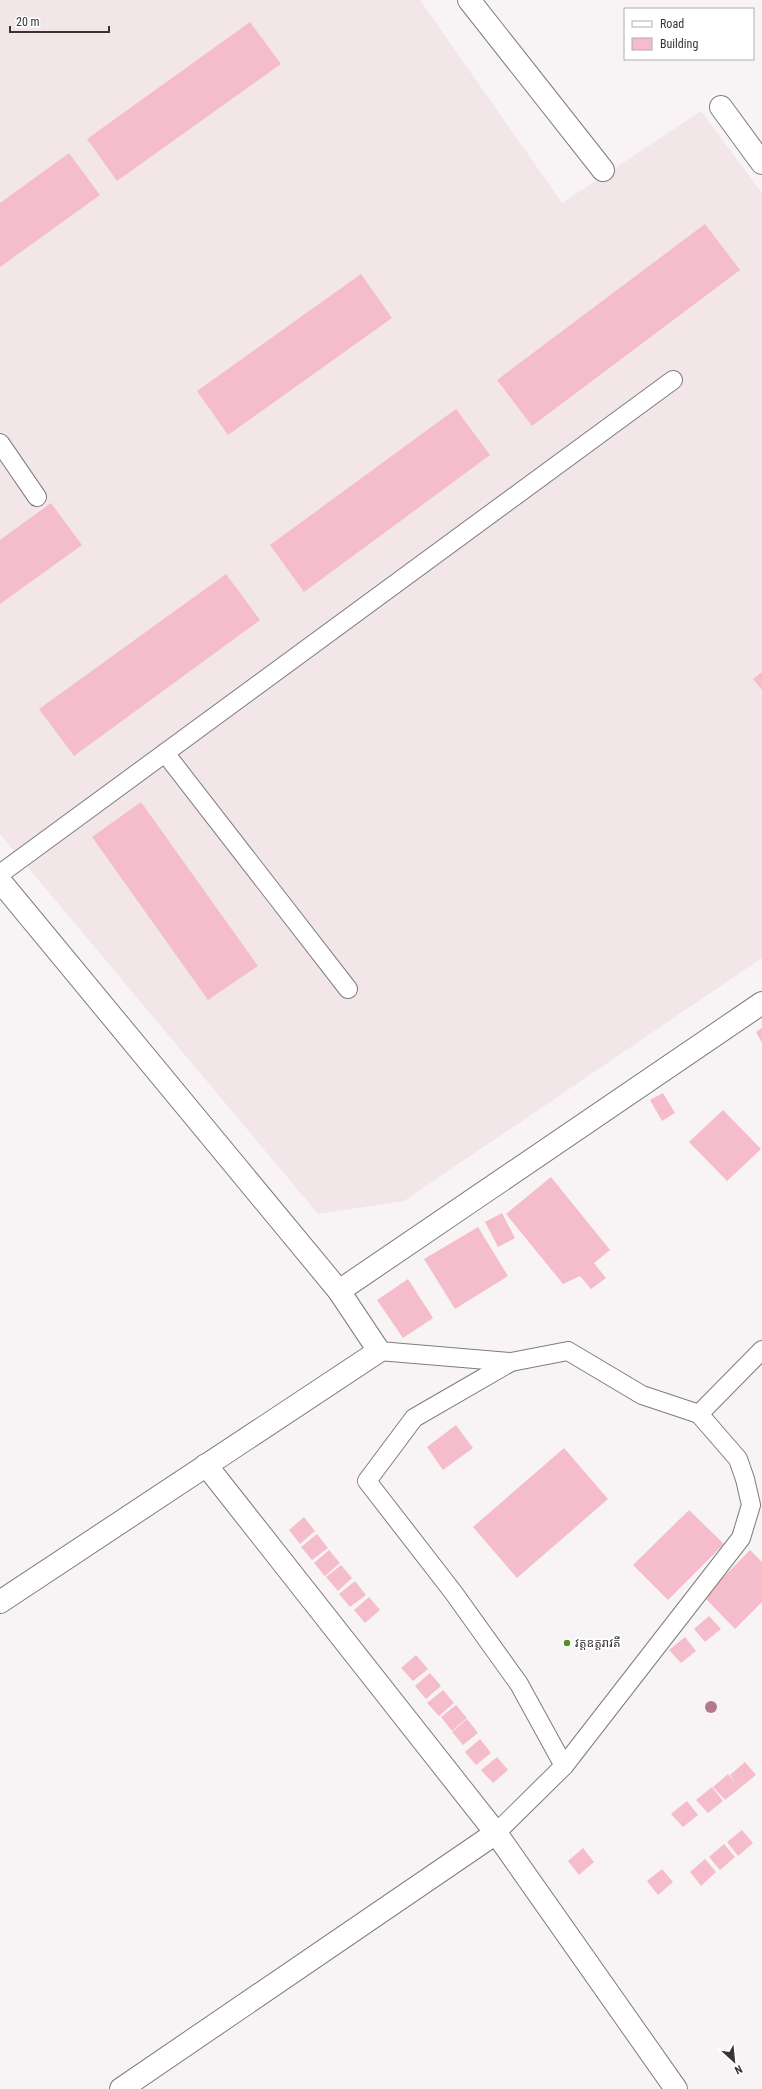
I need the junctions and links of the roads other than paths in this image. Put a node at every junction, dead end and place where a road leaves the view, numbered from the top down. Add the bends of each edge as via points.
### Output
1 (469, 0) edge
2 (721, 107) dead end
3 (762, 163) edge
4 (603, 170) dead end
5 (673, 380) dead end
6 (0, 443) edge
7 (37, 497) dead end
8 (165, 753) junction
9 (0, 874) edge
10 (0, 880) edge
11 (348, 989) dead end
12 (762, 1003) edge
13 (339, 1291) junction
14 (762, 1350) edge
15 (379, 1351) junction
16 (511, 1362) junction
17 (699, 1414) junction
18 (206, 1465) junction
19 (0, 1602) edge
20 (564, 1766) junction
21 (496, 1833) junction
22 (121, 2089) edge
23 (676, 2089) edge

1 - 4 street
2 - 3 street
5 - 8 lane
6 - 7 lane
8 - 9 lane
8 - 11 lane
10 - 13 street
12 - 13 street
13 - 15 street
14 - 17 lane
15 - 16 lane
15 - 18 street
16 - 17 lane via 568,1351 642,1395
16 - 20 lane via 414,1418 367,1481 453,1592 519,1684
17 - 20 lane via 738,1460 745,1479 751,1505 741,1538
18 - 19 street
18 - 21 street
20 - 21 lane
21 - 22 street
21 - 23 street

